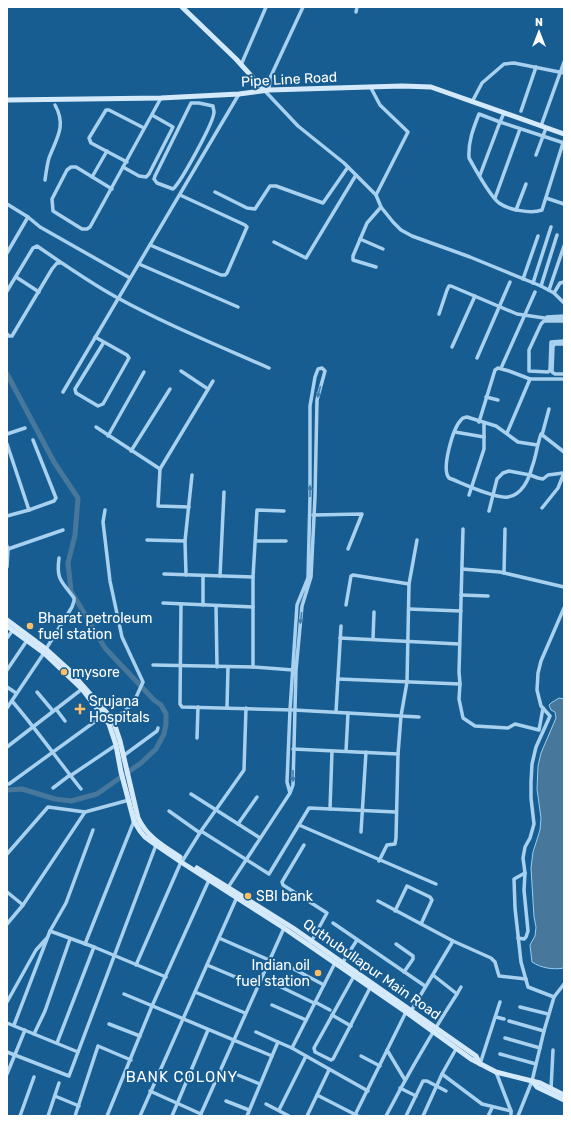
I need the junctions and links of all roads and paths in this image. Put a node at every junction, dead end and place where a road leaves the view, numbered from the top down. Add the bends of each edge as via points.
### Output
1 (266, 7) edge
2 (303, 7) edge
3 (357, 7) edge
4 (183, 8) edge
5 (356, 12) dead end
6 (564, 62) edge
7 (241, 65) junction
8 (536, 67) junction
9 (562, 73) edge
10 (371, 88) junction
11 (266, 90) junction
12 (238, 94) junction
13 (161, 98) junction
14 (7, 100) edge
15 (472, 102) junction
16 (56, 105) dead end
17 (521, 111) dead end
18 (504, 113) junction
19 (152, 115) junction
20 (500, 122) junction
21 (209, 127) junction
22 (543, 127) junction
23 (144, 128) junction
24 (520, 129) junction
25 (217, 132) junction
26 (564, 134) edge
27 (543, 136) junction
28 (563, 143) edge
29 (107, 151) junction
30 (536, 155) dead end
31 (126, 162) junction
32 (348, 167) junction
33 (123, 168) junction
34 (356, 174) junction
35 (480, 175) junction
36 (183, 176) junction
37 (92, 177) junction
38 (189, 179) junction
39 (45, 180) dead end
40 (526, 184) dead end
41 (112, 189) junction
42 (215, 192) dead end
43 (376, 194) junction
44 (180, 195) junction
45 (495, 198) junction
46 (546, 198) junction
47 (7, 204) edge
48 (564, 204) edge
49 (381, 208) junction
50 (516, 210) junction
51 (28, 217) junction
52 (551, 227) dead end
53 (557, 235) dead end
54 (538, 236) dead end
55 (360, 239) junction
56 (274, 242) dead end
57 (150, 245) junction
58 (564, 246) edge
59 (383, 249) dead end
60 (7, 253) edge
61 (60, 263) junction
62 (139, 264) junction
63 (376, 267) dead end
64 (16, 277) junction
65 (130, 278) junction
66 (523, 279) junction
67 (510, 282) dead end
68 (564, 282) edge
69 (533, 283) junction
70 (540, 286) junction
71 (549, 290) junction
72 (7, 291) edge
73 (39, 292) junction
74 (535, 292) dead end
75 (554, 293) junction
76 (475, 296) junction
77 (118, 298) junction
78 (564, 303) edge
79 (499, 306) junction
80 (238, 307) dead end
81 (439, 314) dead end
82 (524, 316) junction
83 (564, 318) edge
84 (7, 334) edge
85 (95, 337) junction
86 (104, 342) junction
87 (564, 343) edge
88 (452, 347) dead end
89 (477, 358) dead end
90 (502, 366) dead end
91 (269, 368) dead end
92 (181, 371) dead end
93 (144, 372) dead end
94 (564, 374) edge
95 (530, 379) junction
96 (564, 379) edge
97 (213, 381) dead end
98 (170, 389) dead end
99 (208, 389) junction
100 (63, 392) dead end
101 (486, 397) junction
102 (498, 400) dead end
103 (549, 409) dead end
104 (479, 422) junction
105 (484, 424) junction
106 (24, 428) dead end
107 (96, 428) dead end
108 (455, 432) junction
109 (507, 433) junction
110 (7, 434) edge
111 (542, 435) junction
112 (108, 436) junction
113 (484, 438) junction
114 (33, 440) dead end
115 (7, 444) edge
116 (537, 445) junction
117 (131, 450) junction
118 (564, 452) edge
119 (160, 469) junction
120 (564, 473) edge
121 (192, 475) dead end
122 (530, 475) junction
123 (472, 487) junction
124 (224, 492) dead end
125 (493, 494) junction
126 (469, 495) dead end
127 (189, 507) junction
128 (542, 508) dead end
129 (29, 510) junction
130 (105, 510) dead end
131 (284, 511) dead end
132 (489, 511) dead end
133 (313, 515) junction
134 (7, 516) edge
135 (463, 529) dead end
136 (505, 529) dead end
137 (63, 530) dead end
138 (147, 540) dead end
139 (417, 540) dead end
140 (185, 541) junction
141 (256, 541) junction
142 (286, 541) dead end
143 (8, 548) edge
144 (348, 549) dead end
145 (59, 558) dead end
146 (7, 567) edge
147 (462, 569) junction
148 (504, 573) junction
149 (164, 574) dead end
150 (186, 575) junction
151 (203, 576) junction
152 (220, 576) junction
153 (253, 577) junction
154 (409, 584) junction
155 (564, 587) edge
156 (461, 595) junction
157 (488, 596) dead end
158 (298, 602) junction
159 (162, 603) dead end
160 (181, 604) junction
161 (203, 605) junction
162 (303, 605) junction
163 (346, 605) dead end
164 (216, 606) junction
165 (253, 608) junction
166 (564, 608) edge
167 (408, 609) junction
168 (374, 612) dead end
169 (460, 612) junction
170 (7, 620) edge
171 (7, 626) edge
172 (341, 626) dead end
173 (13, 630) junction
174 (7, 638) edge
175 (29, 638) junction
176 (340, 638) junction
177 (373, 639) junction
178 (408, 641) junction
179 (460, 644) junction
180 (45, 651) junction
181 (153, 665) dead end
182 (181, 666) junction
183 (217, 667) junction
184 (253, 667) junction
185 (228, 668) junction
186 (7, 670) edge
187 (294, 670) junction
188 (338, 679) junction
189 (407, 682) junction
190 (460, 684) junction
191 (7, 687) edge
192 (82, 689) junction
193 (37, 692) dead end
194 (16, 693) junction
195 (12, 701) junction
196 (198, 707) junction
197 (7, 708) edge
198 (227, 708) junction
199 (246, 708) junction
200 (543, 708) junction
201 (54, 710) junction
202 (292, 710) junction
203 (336, 712) junction
204 (348, 713) junction
205 (104, 715) junction
206 (402, 716) junction
207 (419, 717) dead end
208 (113, 720) junction
209 (65, 721) dead end
210 (34, 726) junction
211 (158, 728) dead end
212 (197, 738) dead end
213 (116, 745) junction
214 (7, 747) edge
215 (293, 749) junction
216 (332, 751) junction
217 (346, 751) junction
218 (366, 752) junction
219 (52, 753) junction
220 (398, 754) junction
221 (122, 759) junction
222 (70, 775) junction
223 (9, 784) dead end
224 (53, 788) dead end
225 (81, 789) dead end
226 (129, 789) junction
227 (290, 793) junction
228 (192, 794) dead end
229 (257, 796) dead end
230 (129, 800) junction
231 (330, 809) junction
232 (216, 810) junction
233 (170, 811) dead end
234 (362, 811) junction
235 (84, 812) junction
236 (396, 812) junction
237 (134, 821) junction
238 (238, 824) junction
239 (299, 825) junction
240 (93, 830) dead end
241 (200, 832) junction
242 (361, 832) dead end
243 (260, 838) junction
244 (156, 845) junction
245 (304, 845) dead end
246 (7, 854) edge
247 (246, 860) junction
248 (379, 860) junction
249 (182, 861) junction
250 (525, 873) junction
251 (209, 880) junction
252 (436, 884) dead end
253 (227, 889) junction
254 (7, 892) edge
255 (237, 898) junction
256 (378, 901) dead end
257 (23, 905) junction
258 (395, 910) junction
259 (333, 923) dead end
260 (7, 924) edge
261 (421, 924) junction
262 (284, 928) junction
263 (50, 933) junction
264 (219, 938) junction
265 (518, 938) junction
266 (70, 940) junction
267 (357, 940) junction
268 (453, 941) junction
269 (311, 942) junction
270 (84, 944) junction
271 (396, 944) dead end
272 (94, 947) junction
273 (115, 957) junction
274 (269, 960) junction
275 (343, 962) junction
276 (335, 963) junction
277 (136, 965) junction
278 (207, 965) junction
279 (290, 967) dead end
280 (404, 972) junction
281 (433, 975) junction
282 (354, 976) junction
283 (166, 977) junction
284 (526, 979) junction
285 (564, 984) edge
286 (277, 985) dead end
287 (324, 985) junction
288 (257, 986) junction
289 (425, 986) junction
290 (461, 987) dead end
291 (370, 988) junction
292 (196, 992) junction
293 (124, 994) dead end
294 (457, 994) junction
295 (554, 996) junction
296 (7, 1002) edge
297 (314, 1002) junction
298 (500, 1002) dead end
299 (272, 1005) dead end
300 (152, 1006) junction
301 (520, 1007) dead end
302 (330, 1010) dead end
303 (408, 1012) junction
304 (245, 1013) junction
305 (548, 1014) junction
306 (332, 1016) junction
307 (496, 1017) junction
308 (504, 1019) dead end
309 (183, 1020) junction
310 (306, 1020) junction
311 (509, 1021) dead end
312 (7, 1023) edge
313 (109, 1024) dead end
314 (14, 1025) junction
315 (350, 1026) junction
316 (24, 1030) junction
317 (208, 1030) junction
318 (433, 1030) junction
319 (544, 1031) junction
320 (256, 1032) dead end
321 (34, 1034) junction
322 (140, 1036) junction
323 (506, 1038) dead end
324 (233, 1040) junction
325 (278, 1042) junction
326 (57, 1043) junction
327 (292, 1048) junction
328 (540, 1048) junction
329 (456, 1049) junction
330 (387, 1050) junction
331 (553, 1050) dead end
332 (7, 1052) edge
333 (78, 1052) junction
334 (500, 1054) dead end
335 (14, 1055) junction
336 (272, 1056) junction
337 (306, 1056) junction
338 (361, 1056) dead end
339 (130, 1060) junction
340 (480, 1064) junction
341 (536, 1064) junction
342 (380, 1066) junction
343 (329, 1070) junction
344 (496, 1072) junction
345 (7, 1074) edge
346 (442, 1074) junction
347 (238, 1075) dead end
348 (34, 1077) dead end
349 (405, 1080) junction
350 (532, 1081) junction
351 (60, 1083) dead end
352 (260, 1084) junction
353 (436, 1086) junction
354 (400, 1088) junction
355 (551, 1089) junction
356 (150, 1091) junction
357 (368, 1091) junction
358 (446, 1091) dead end
359 (317, 1095) junction
360 (55, 1096) junction
361 (416, 1096) junction
362 (564, 1096) edge
363 (564, 1100) edge
364 (226, 1101) dead end
365 (177, 1104) junction
366 (266, 1104) dead end
367 (79, 1106) junction
368 (492, 1108) junction
369 (249, 1110) junction
370 (279, 1110) junction
371 (511, 1114) edge
372 (200, 1115) edge
373 (357, 1115) edge
374 (20, 1116) edge
375 (48, 1116) edge
376 (76, 1116) edge
377 (107, 1116) edge
378 (140, 1116) edge
379 (172, 1116) edge
380 (247, 1116) edge
381 (289, 1116) edge
382 (307, 1116) edge
383 (386, 1116) edge
384 (406, 1116) edge
385 (423, 1116) edge
386 (488, 1116) edge
387 (518, 1116) edge

1 - 7 street
2 - 11 street
3 - 5 street
4 - 7 main road
6 - 9 street
7 - 11 main road
8 - 9 street
8 - 15 street via 504,64 482,83
8 - 17 street
9 - 22 street
10 - 11 main road, Pipe Line Road
10 - 15 main road, Pipe Line Road via 431,88
10 - 43 street via 380,105 408,132
11 - 12 main road, Pipe Line Road
11 - 32 street via 298,126
12 - 13 main road, Pipe Line Road
12 - 25 street
13 - 14 main road, Pipe Line Road
13 - 19 street
15 - 18 main road, Pipe Line Road
16 - 39 street via 62,125 49,158
18 - 20 street
18 - 22 main road, Pipe Line Road
19 - 23 street
19 - 33 street via 173,127 149,174 142,177
20 - 24 street
20 - 35 street
20 - 35 street via 479,114 471,133 469,158
21 - 25 street
21 - 36 street
21 - 36 street via 214,113 213,106 191,103 154,179 173,189
22 - 26 main road, Pipe Line Road
22 - 27 street
23 - 29 street via 106,110 89,138 91,143
23 - 31 street
24 - 27 street
24 - 45 street
25 - 38 street
27 - 28 street
27 - 30 street
28 - 46 street
29 - 31 street
29 - 37 street
31 - 33 street
32 - 34 street
32 - 42 street via 324,203 270,186 254,209
33 - 41 street
34 - 43 street
34 - 56 street via 306,258
35 - 45 street
36 - 38 street
37 - 41 street
37 - 41 street via 76,168 71,167 67,170 52,200 54,211 82,229 87,229
38 - 44 street
40 - 50 street
43 - 49 street
44 - 57 street
44 - 57 street via 247,227 227,273 221,275
45 - 50 street
46 - 48 street
46 - 50 street via 542,210
47 - 51 street
49 - 55 street via 367,223
49 - 66 street via 401,230 412,236
51 - 60 street
51 - 65 street via 40,227
52 - 69 street
53 - 70 street
54 - 66 street
55 - 59 street
55 - 63 street via 353,256 354,260
57 - 62 street
58 - 71 street
61 - 64 street via 36,246
61 - 73 street via 52,270
61 - 77 street
62 - 65 street
62 - 80 street
64 - 72 street
64 - 73 street
65 - 77 street
66 - 69 street
67 - 79 street
68 - 75 street via 560,283
69 - 70 street
70 - 71 street
71 - 75 street
73 - 84 street via 12,336
74 - 82 street
75 - 78 street
76 - 79 street
76 - 81 street via 449,286
76 - 88 street
77 - 85 street
77 - 91 street
79 - 82 street
79 - 89 street
82 - 83 street
82 - 90 street
83 - 87 street via 544,321 541,324 529,350 529,371 548,372 551,342
85 - 86 street
85 - 100 street
86 - 86 street via 129,358 103,404 98,406 76,393 75,389
87 - 94 street via 553,346 552,372
92 - 99 street
93 - 112 street
95 - 96 street
95 - 101 street via 498,368 495,370
95 - 109 street
97 - 99 street
98 - 117 street
99 - 119 street
101 - 102 street
101 - 104 street
103 - 111 street
104 - 105 street
104 - 108 street via 463,418
105 - 109 street via 496,426
105 - 113 street
106 - 110 street
107 - 112 street
108 - 113 street
108 - 123 street via 446,460 446,475
109 - 116 street via 518,442
111 - 116 street
111 - 118 street
112 - 117 street
113 - 123 street via 484,449
114 - 129 street via 56,498
115 - 129 street
116 - 122 street
117 - 119 street
119 - 127 street via 158,506
120 - 122 street via 548,475 543,479
120 - 128 street via 558,488
121 - 127 street
122 - 125 street via 520,491 514,495 507,497
122 - 125 street via 509,471 503,473 497,479
123 - 125 street
123 - 126 street
124 - 152 street
125 - 132 street
127 - 140 street
129 - 134 street
130 - 208 street via 103,522 110,581 122,637 143,682 133,704
131 - 141 street via 257,510
133 - 144 street via 362,514
158 -> 133 street via 308,578 310,406 315,377 318,369 322,368 325,371 317,400
133 - 162 street via 311,577
135 - 147 street
136 - 148 street
137 - 143 street
138 - 140 street
139 - 154 street
140 - 150 street
141 - 142 street
141 - 153 street
143 - 146 street
145 - 180 street via 59,577 74,601
147 - 148 street
147 - 156 street
148 - 155 street
149 - 150 street
150 - 151 street
151 - 152 street
151 - 161 street
152 - 153 street
153 - 165 street
154 - 163 street via 353,574
154 - 167 street
156 - 157 street
156 - 169 street
158 - 162 street
158 - 187 street
159 - 160 street
160 - 161 street
160 - 182 street
161 - 164 street
162 -> 187 street
164 - 165 street
164 - 183 street
165 - 184 street
166 - 200 street via 539,667 537,690
167 - 169 street
167 - 178 street
168 - 177 street
169 - 179 street
170 - 175 main road, Quthubullapur Main Road
171 - 173 main road, Quthubullapur Main Road
172 - 176 street
173 - 174 street
173 - 175 main road, Quthubullapur Main Road
175 - 180 main road, Quthubullapur Main Road
175 - 186 street
176 - 177 street
176 - 188 street
177 - 178 street
178 - 179 street
178 - 189 street
179 - 190 street
180 - 192 main road, Quthubullapur Main Road
180 - 194 street
180 - 208 main road, Quthubullapur Main Road via 68,669
181 - 182 street
182 - 183 street
182 - 196 street via 181,706
183 - 185 street
184 - 185 street
184 - 187 street
185 - 198 street
187 - 202 street
188 - 189 street
188 - 203 street
189 - 190 street
189 - 206 street
190 - 200 street via 459,699 463,718 475,726 508,728 515,724 539,730
191 - 194 street
192 - 201 street
192 - 205 main road, Quthubullapur Main Road
193 - 201 street
194 - 195 street
195 - 197 street
195 - 210 street
196 - 198 street
196 - 212 street
198 - 199 street
199 - 202 street
199 - 232 street via 244,770
200 - 250 street via 550,716 536,747 532,764 531,798 534,824 525,847
201 - 209 street
201 - 210 street
202 - 203 street
202 - 215 street
202 - 227 street via 288,782
203 - 204 street
204 - 206 street
204 - 217 street
205 - 213 main road, Quthubullapur Main Road
205 - 219 street
206 - 207 street
206 - 220 street
208 - 221 main road, Quthubullapur Main Road
210 - 214 street
210 - 219 street
211 - 221 street
213 - 221 main road, Quthubullapur Main Road
213 - 222 street
215 - 216 street
215 -> 227 street via 293,781
216 - 217 street
216 - 231 street
217 - 218 street
218 - 220 street
218 - 234 street
219 - 222 street
219 - 223 street
220 - 236 street
221 - 226 main road, Quthubullapur Main Road
221 - 226 main road, Quthubullapur Main Road via 121,772
222 - 224 street
222 - 225 street
226 - 230 main road, Quthubullapur Main Road
226 - 249 main road, Quthubullapur Main Road via 143,828
227 - 243 street
228 - 232 street
229 - 238 street
230 - 235 street
230 - 237 main road, Quthubullapur Main Road
231 - 234 street
231 - 239 street via 309,808
232 - 238 street
232 - 241 street
233 - 241 street
234 - 236 street
234 - 242 street
235 - 246 street via 48,807
235 - 257 street
236 - 248 street via 395,844 387,845
237 - 244 main road, Quthubullapur Main Road via 140,831
237 - 270 street
238 - 243 street
239 - 247 street via 269,874
239 - 248 street
240 - 263 street via 66,903
241 - 247 street
241 - 249 street
243 - 247 street
244 - 249 main road, Quthubullapur Main Road
244 - 273 street
245 - 269 street via 282,882 327,913
247 - 253 street
248 - 252 street
249 - 251 main road, Quthubullapur Main Road
249 - 253 main road, Quthubullapur Main Road
249 - 277 street
250 - 265 street via 514,879
250 - 265 street via 528,931 524,939
251 - 253 main road, Quthubullapur Main Road
251 - 283 street
253 - 255 main road, Quthubullapur Main Road
253 - 269 main road, Quthubullapur Main Road via 293,928
254 - 257 street
255 - 262 main road, Quthubullapur Main Road
255 - 264 street
256 - 258 street
257 - 260 street
258 - 261 street
258 - 261 street via 407,886 430,897 432,900
259 - 267 street
261 - 268 street
262 - 274 street
262 - 276 main road, Quthubullapur Main Road
263 - 266 street
263 - 296 street via 36,950
263 - 314 street
264 - 274 street
264 - 278 street
265 - 284 street
266 - 270 street
266 - 321 street via 45,1012
267 - 275 street
267 - 280 street
268 - 281 street
268 - 284 street via 491,958 495,962 499,976
269 - 275 main road, Quthubullapur Main Road
270 - 272 street
271 - 280 street via 413,956
272 - 273 street
272 - 326 street
273 - 277 street
273 - 333 street
274 - 288 street
275 - 303 main road, Quthubullapur Main Road
276 - 282 main road, Quthubullapur Main Road
276 - 287 street
277 - 283 street
278 - 288 street
278 - 292 street
279 - 287 street
280 - 289 street
281 - 289 street
281 - 294 street
282 - 291 main road, Quthubullapur Main Road
282 - 306 street
283 - 300 street
284 - 295 street via 528,987
285 - 295 street
286 - 297 street
287 - 297 street
288 - 304 street
289 - 303 street
290 - 294 street
291 - 303 main road, Quthubullapur Main Road
291 - 315 street
292 - 304 street
292 - 309 street
293 - 300 street
294 - 318 street
295 - 305 street
297 - 302 street
297 - 310 street
298 - 307 street
299 - 310 street
300 - 309 street
300 - 322 street
301 - 305 street
303 - 318 main road, Quthubullapur Main Road
303 - 330 street
304 - 324 street
305 - 319 street
306 - 315 street
306 - 315 street via 314,1048 315,1052 332,1060
307 - 308 street
307 - 340 street
309 - 317 street
309 - 356 street
310 - 327 street
311 - 319 street
312 - 314 street
313 - 322 street
314 - 316 street
316 - 321 street
316 - 335 street
317 - 324 street
317 - 365 street
318 - 329 main road, Quthubullapur Main Road
318 - 340 main road, Quthubullapur Main Road via 476,1056
318 - 349 street
319 - 328 street
320 - 325 street
321 - 326 street
322 - 339 street
323 - 328 street
324 - 336 street
324 - 372 street
325 - 327 street
325 - 336 street
326 - 333 street
327 - 337 street
328 - 341 street
329 - 340 main road, Quthubullapur Main Road
329 - 346 street
330 - 342 street
330 - 349 street
331 - 355 street
332 - 335 street
333 - 335 street via 69,1076
334 - 341 street
335 - 345 street
336 - 352 street
337 - 343 street
337 - 370 street
338 - 342 street
339 - 367 street via 98,1046
339 - 377 street
340 - 344 main road, Quthubullapur Main Road
341 - 350 street
342 - 357 street
343 - 357 street
343 - 359 street
344 - 350 main road, Quthubullapur Main Road
344 - 371 street
346 - 353 street
346 - 368 street via 482,1104
347 - 352 street
348 - 374 street
349 - 354 street
350 - 355 main road, Quthubullapur Main Road
350 - 363 main road, Quthubullapur Main Road via 537,1087
350 - 387 street
351 - 360 street
352 - 369 street
353 - 358 street
353 - 361 street via 423,1081
353 - 385 street
354 - 361 street
354 - 383 street
355 - 362 main road, Quthubullapur Main Road
356 - 365 street
356 - 378 street
357 - 373 street
359 - 373 street
359 - 382 street
360 - 367 street
360 - 375 street
361 - 384 street
364 - 369 street
365 - 372 street
365 - 379 street
366 - 370 street
367 - 376 street
368 - 371 street
368 - 386 street
369 - 380 street
370 - 381 street

